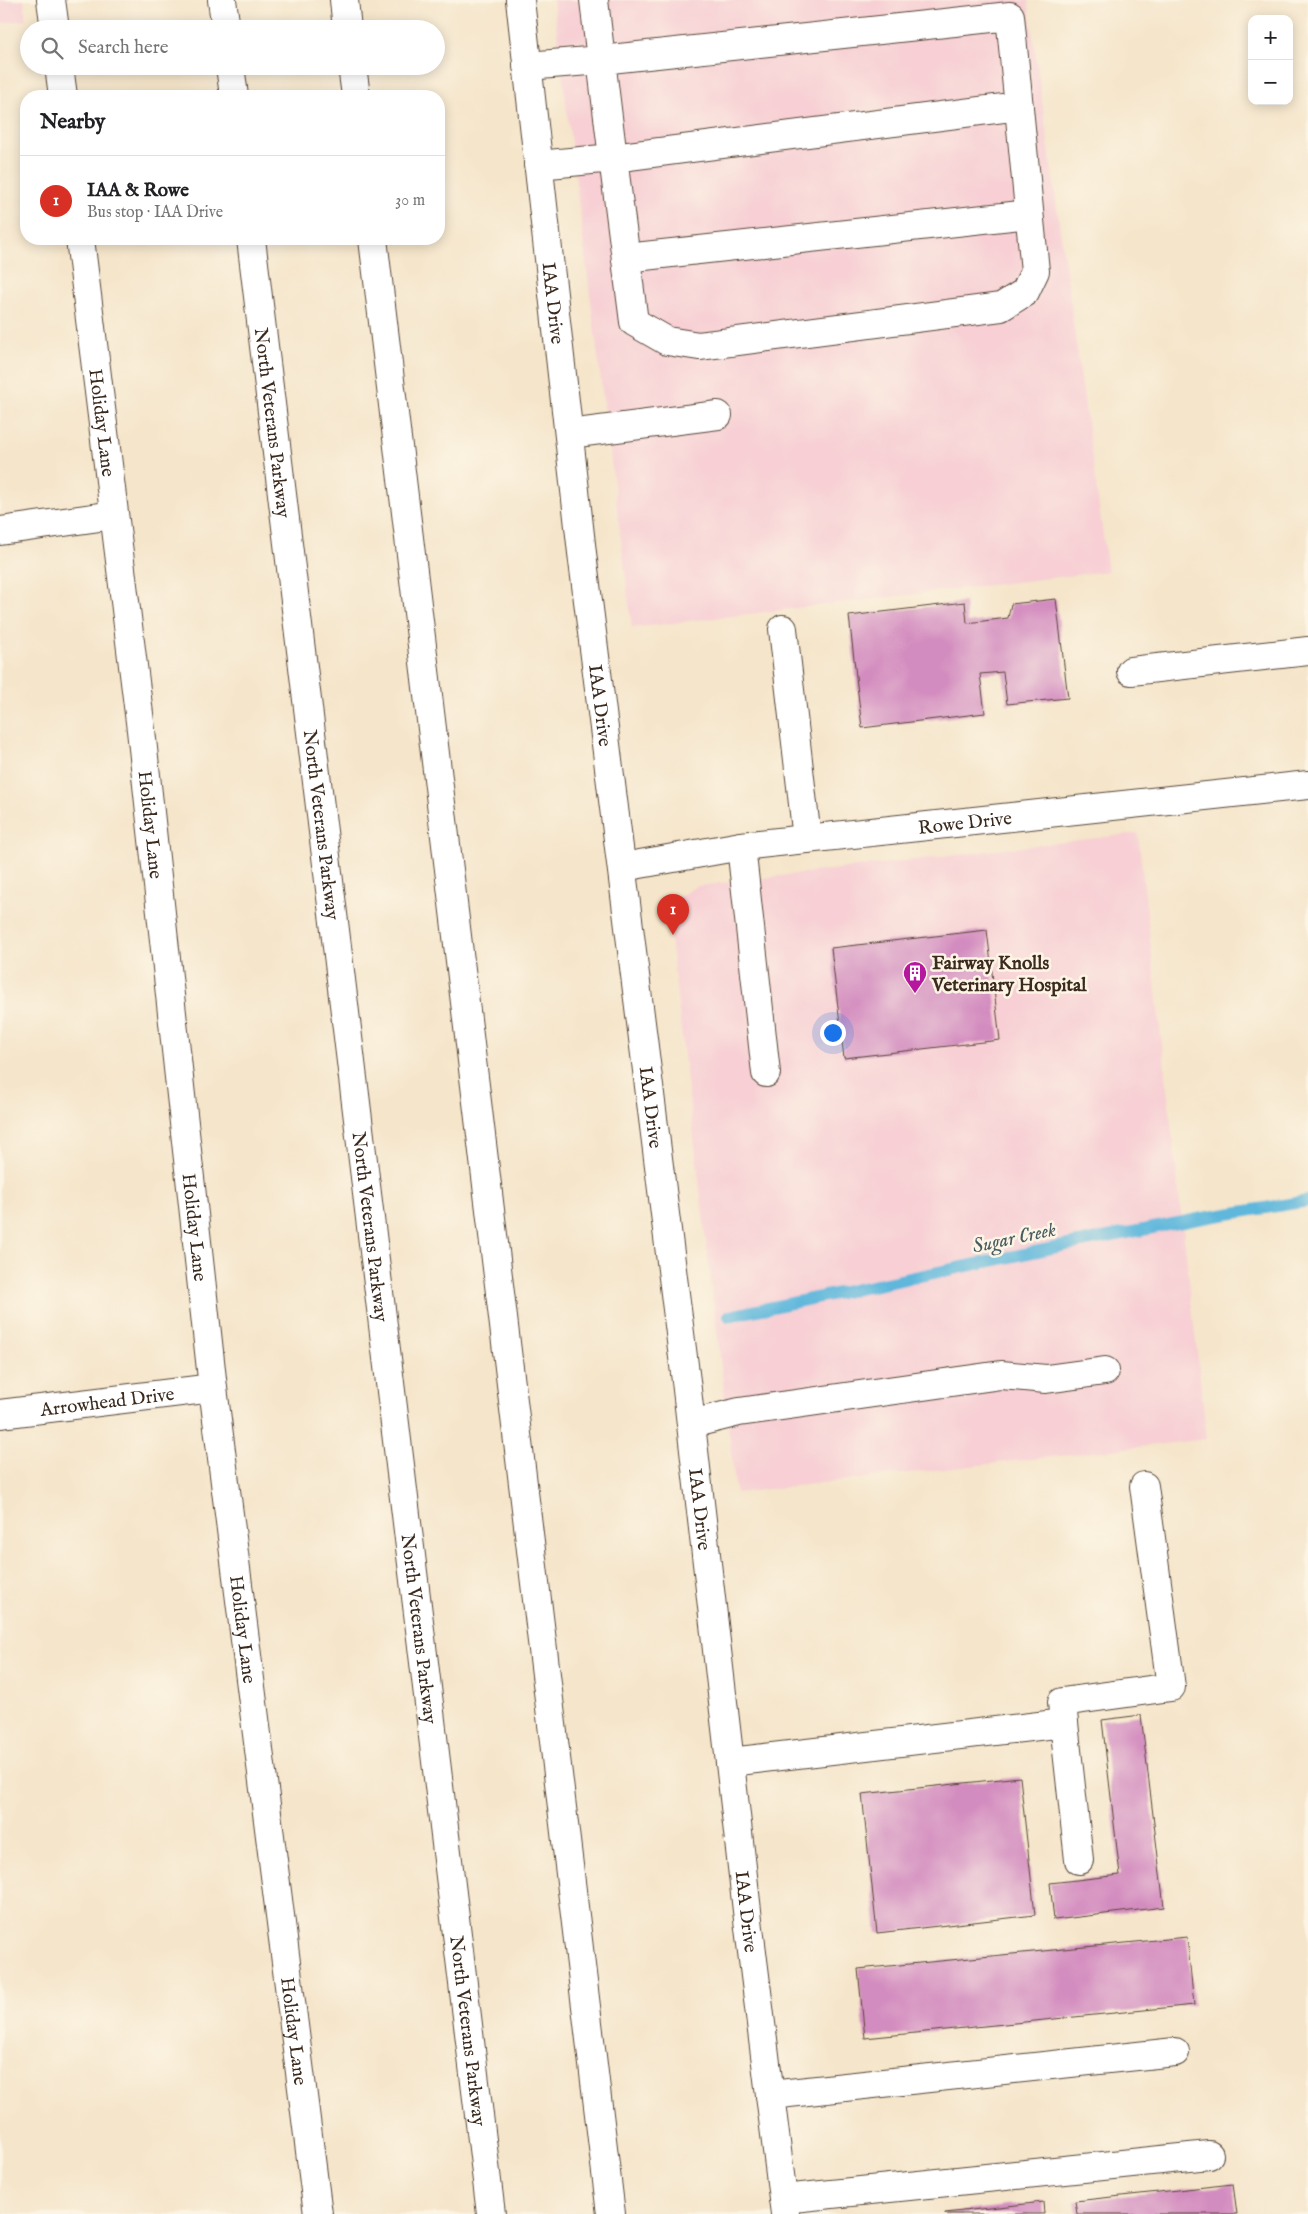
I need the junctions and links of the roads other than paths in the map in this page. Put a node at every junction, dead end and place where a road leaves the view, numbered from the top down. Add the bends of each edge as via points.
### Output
1 (222, 0) edge
2 (344, 0) edge
3 (520, 0) edge
4 (594, 0) edge
5 (225, 20) edge
6 (346, 20) edge
7 (601, 60) junction
8 (527, 66) junction
9 (60, 75) edge
10 (231, 75) edge
11 (353, 75) edge
12 (62, 90) edge
13 (233, 90) edge
14 (355, 90) edge
15 (1019, 106) junction
16 (613, 158) junction
17 (538, 165) junction
18 (1029, 214) junction
19 (81, 245) edge
20 (252, 245) edge
21 (374, 245) edge
22 (626, 258) junction
23 (718, 415) dead end
24 (569, 434) junction
25 (114, 515) junction
26 (0, 531) edge
27 (783, 629) dead end
28 (1308, 651) edge
29 (1131, 671) dead end
30 (1308, 785) edge
31 (807, 839) junction
32 (741, 846) junction
33 (623, 867) junction
34 (766, 1073) dead end
35 (1105, 1371) dead end
36 (213, 1388) junction
37 (0, 1414) edge
38 (691, 1424) junction
39 (1144, 1486) dead end
40 (1064, 1723) junction
41 (730, 1762) junction
42 (1079, 1860) dead end
43 (1175, 2052) dead end
44 (770, 2095) junction
45 (1209, 2155) dead end
46 (784, 2206) edge
47 (318, 2214) edge
48 (491, 2214) edge
49 (611, 2214) edge

1 - 5 main road
2 - 6 main road
3 - 8 main road, IAA Drive
4 - 7 main road
7 - 8 main road
7 - 15 main road via 1010,16
7 - 16 main road
8 - 17 main road, IAA Drive
9 - 12 main road
10 - 13 main road
11 - 14 main road
15 - 16 main road
15 - 18 main road
16 - 17 main road
16 - 22 main road
17 - 24 main road, IAA Drive
18 - 22 main road
18 - 22 main road via 1035,271 1025,292 1001,308 699,346 667,341 634,322
19 - 25 main road, Holiday Lane
20 - 48 main road, North Veterans Parkway
21 - 49 main road
23 - 24 main road
24 - 33 main road, IAA Drive
25 - 26 main road
25 - 36 main road, Holiday Lane
27 - 31 main road
28 - 29 main road
30 - 31 main road, Rowe Drive
31 - 32 main road, Rowe Drive
32 - 33 main road, Rowe Drive
32 - 34 main road
33 - 38 main road, IAA Drive
35 - 38 main road via 1046,1379 1001,1375 739,1412
36 - 37 main road, Arrowhead Drive
36 - 47 main road, Holiday Lane
38 - 41 main road, IAA Drive
39 - 40 main road via 1171,1687 1062,1702
40 - 41 main road
40 - 42 main road
41 - 44 main road, IAA Drive
43 - 44 main road
44 - 46 main road, IAA Drive
45 - 46 main road

